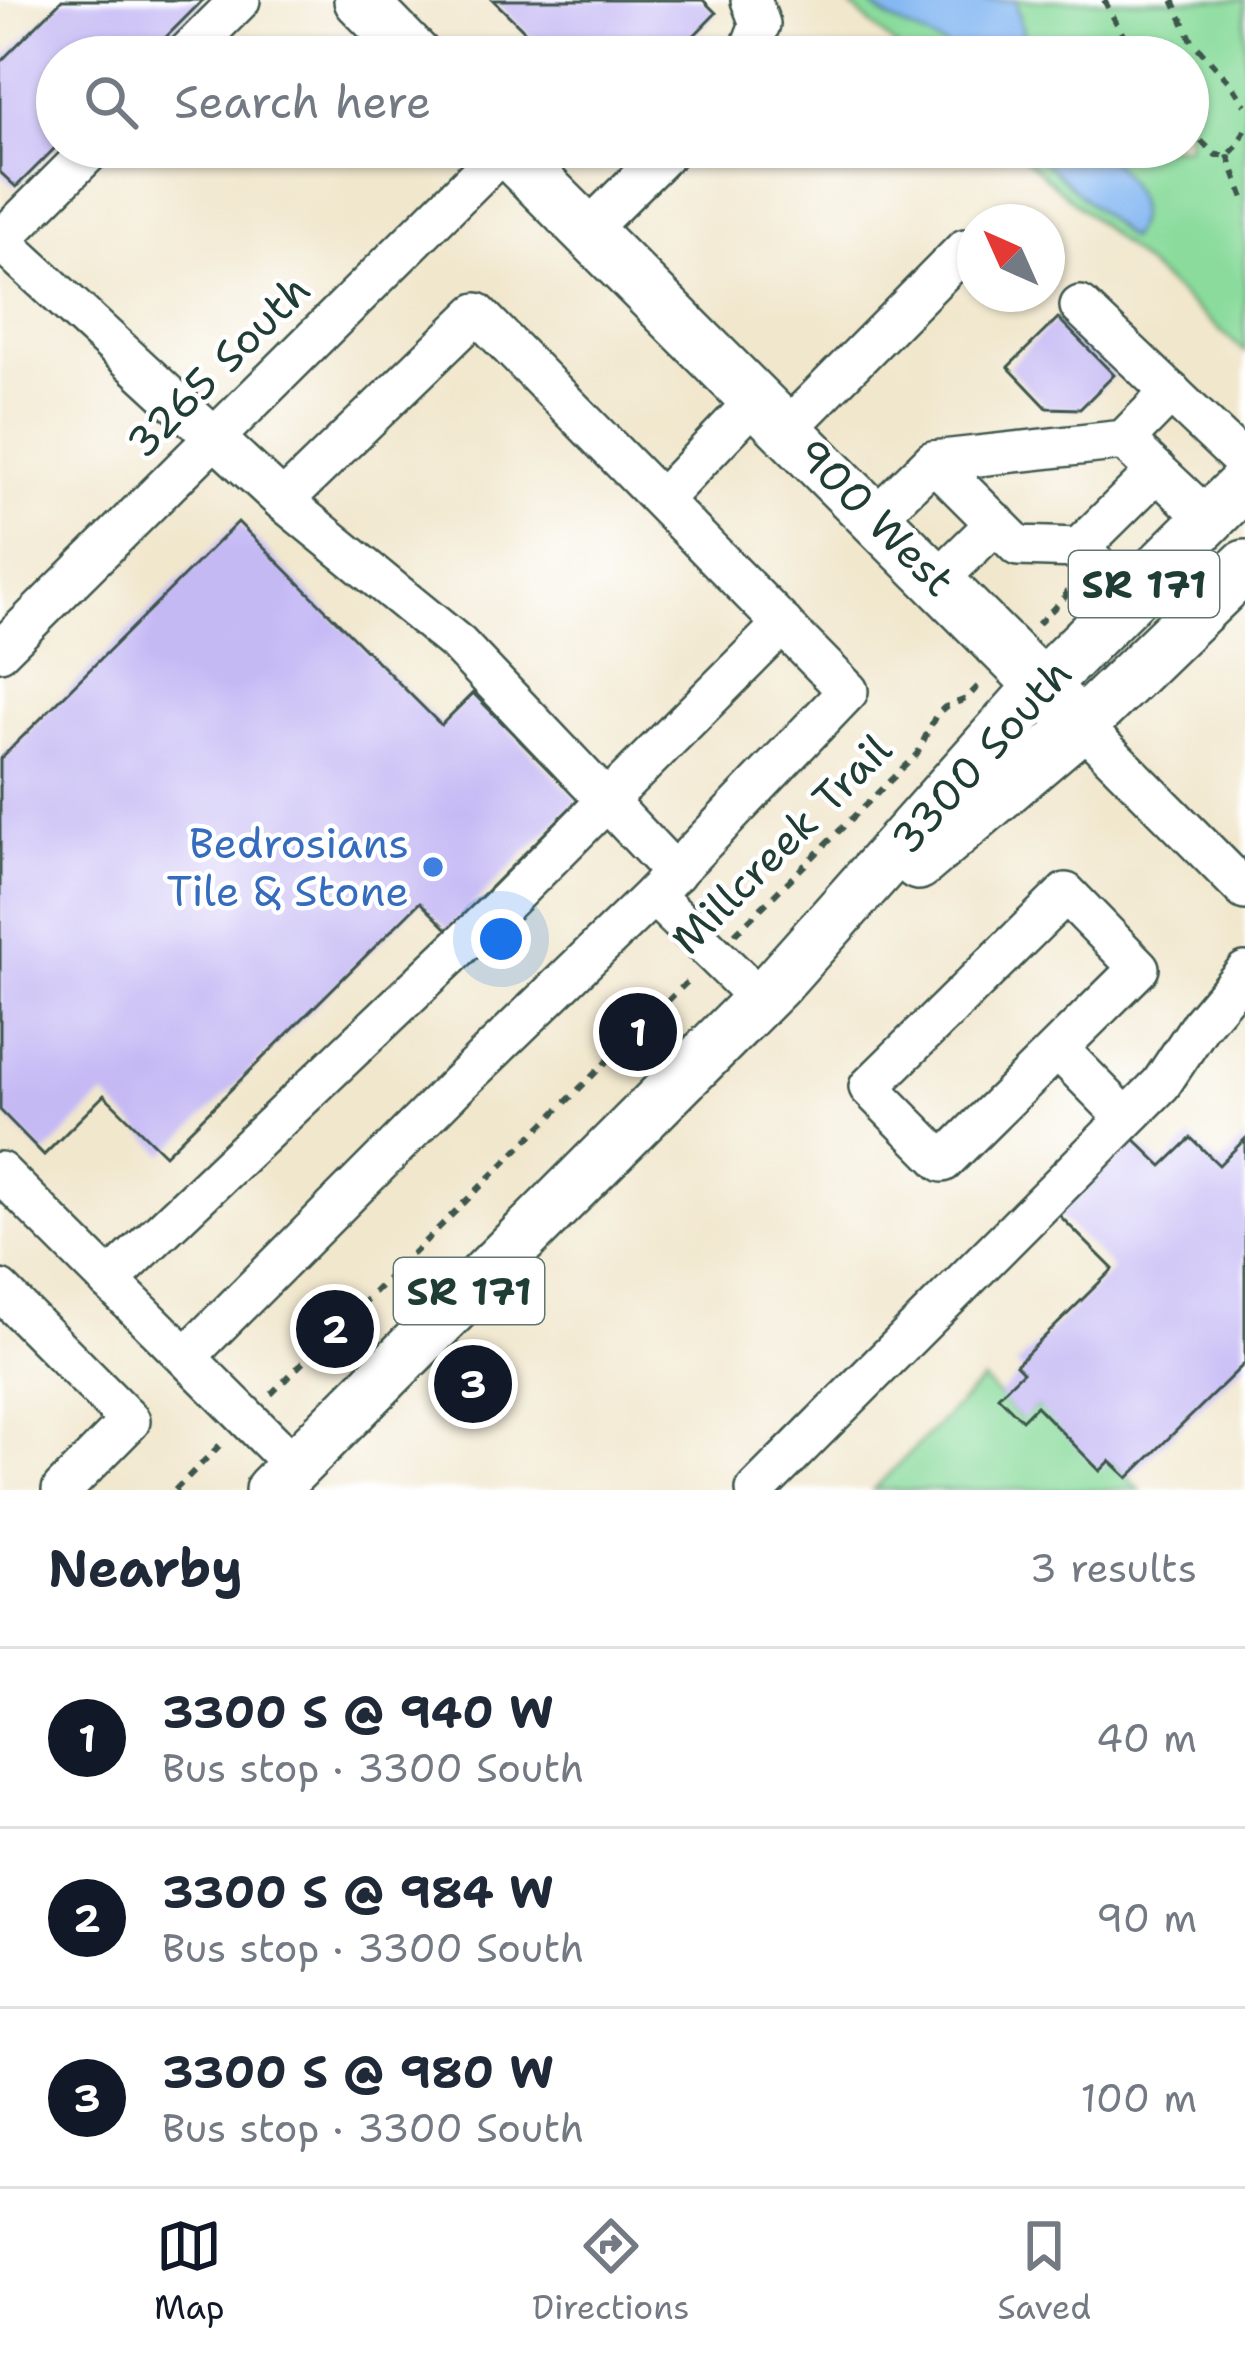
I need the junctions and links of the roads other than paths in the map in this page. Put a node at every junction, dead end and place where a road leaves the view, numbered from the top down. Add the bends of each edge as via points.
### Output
1 (240, 0) edge
2 (360, 0) edge
3 (751, 0) edge
4 (204, 36) edge
5 (395, 36) edge
6 (756, 36) edge
7 (73, 168) edge
8 (484, 168) edge
9 (524, 168) edge
10 (651, 168) edge
11 (588, 230) junction
12 (0, 240) edge
13 (957, 256) edge
14 (1080, 306) dead end
15 (1171, 392) junction
16 (772, 414) junction
17 (215, 437) junction
18 (1124, 440) junction
19 (933, 461) junction
20 (1245, 463) edge
21 (1157, 471) junction
22 (1245, 483) edge
23 (662, 499) junction
24 (284, 501) junction
25 (876, 517) junction
26 (1208, 519) junction
27 (996, 523) junction
28 (1079, 548) junction
29 (1245, 566) edge
30 (938, 580) junction
31 (1130, 598) junction
32 (783, 624) junction
33 (0, 651) edge
34 (1042, 684) junction
35 (1081, 724) junction
36 (608, 800) junction
37 (664, 884) junction
38 (1245, 890) edge
39 (1245, 972) edge
40 (768, 992) junction
41 (1058, 1049) junction
42 (1126, 1118) junction
43 (0, 1172) edge
44 (109, 1281) junction
45 (0, 1289) edge
46 (186, 1357) junction
47 (289, 1480) edge
48 (62, 1490) edge
49 (756, 1490) edge

1 - 4 street
2 - 5 main road
3 - 6 street
7 - 12 street
8 - 17 street, 3265 South
9 - 11 main road, 900 West
10 - 11 street
11 - 16 main road, 900 West
12 - 17 street
13 - 16 street
14 - 15 street
15 - 18 street
15 - 20 street
16 - 23 street
16 - 25 main road, 900 West
17 - 24 street
17 - 33 street, 3265 South
18 - 19 street
18 - 21 street
19 - 25 street
19 - 27 street
21 - 26 street
21 - 28 street
22 - 26 main road, 3300 South / SR 171
23 - 24 street via 477,313
23 - 32 street
24 - 36 street via 458,644
25 - 30 main road, 900 West
26 - 31 main road, 3300 South / SR 171
27 - 28 street via 1018,545
27 - 30 street
28 - 31 street
29 - 35 main road, 3300 South / SR 171
30 - 34 main road, 900 West
31 - 34 main road, 3300 South / SR 171
32 - 36 street
32 - 37 street via 848,691
34 - 35 main road, 900 West
34 - 40 main road, 3300 South / SR 171
35 - 38 street, 900 West
35 - 40 main road, 3300 South / SR 171
36 - 37 street
36 - 44 street
37 - 40 street via 714,955
37 - 46 street
39 - 42 street
40 - 47 main road, 3300 South / SR 171
41 - 41 street via 1139,968 1066,893 869,1087 943,1162
41 - 42 street
42 - 49 street
43 - 44 street
44 - 46 street
45 - 48 street via 130,1421
46 - 47 street via 247,1418

